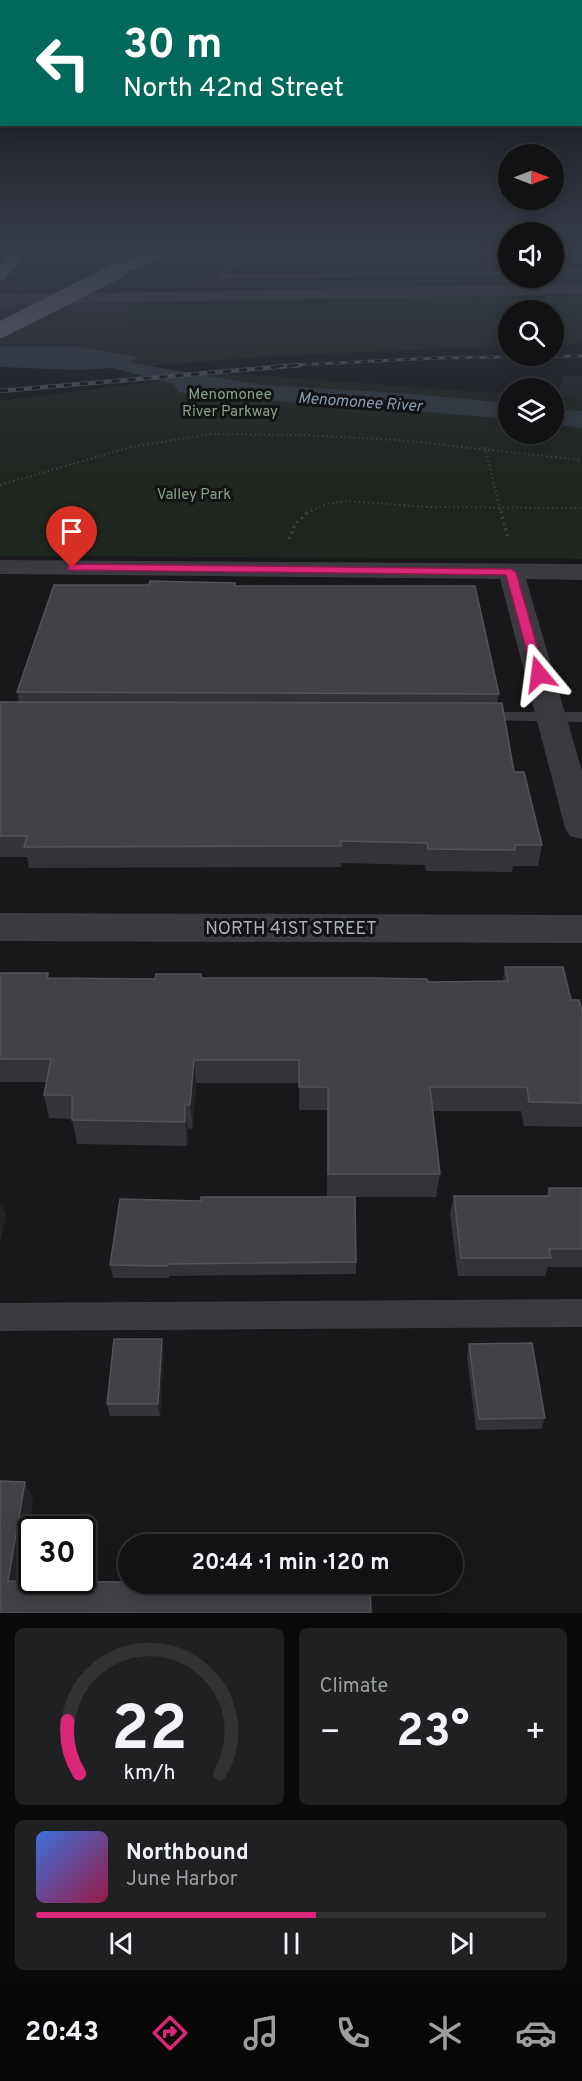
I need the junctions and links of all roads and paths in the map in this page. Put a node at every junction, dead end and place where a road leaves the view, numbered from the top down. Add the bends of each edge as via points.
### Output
1 (485, 447) junction
2 (582, 460) edge
3 (0, 485) edge
4 (500, 508) junction
5 (582, 508) edge
6 (508, 540) dead end
7 (287, 548) dead end
8 (0, 567) edge
9 (511, 572) junction
10 (582, 572) edge
11 (465, 717) edge
12 (551, 717) junction
13 (582, 717) edge
14 (582, 828) edge
15 (0, 927) edge
16 (582, 929) edge
17 (582, 1313) edge
18 (0, 1317) edge

1 - 2 path
1 - 3 path via 350,436 201,434 128,449
1 - 4 path
4 - 5 path
4 - 6 path
4 - 7 path via 334,503 316,507 299,519
8 - 9 street
9 - 10 street
9 - 12 street
11 - 12 lane
12 - 13 lane
12 - 14 street
15 - 16 street, NORTH 41ST STREET
17 - 18 lane

